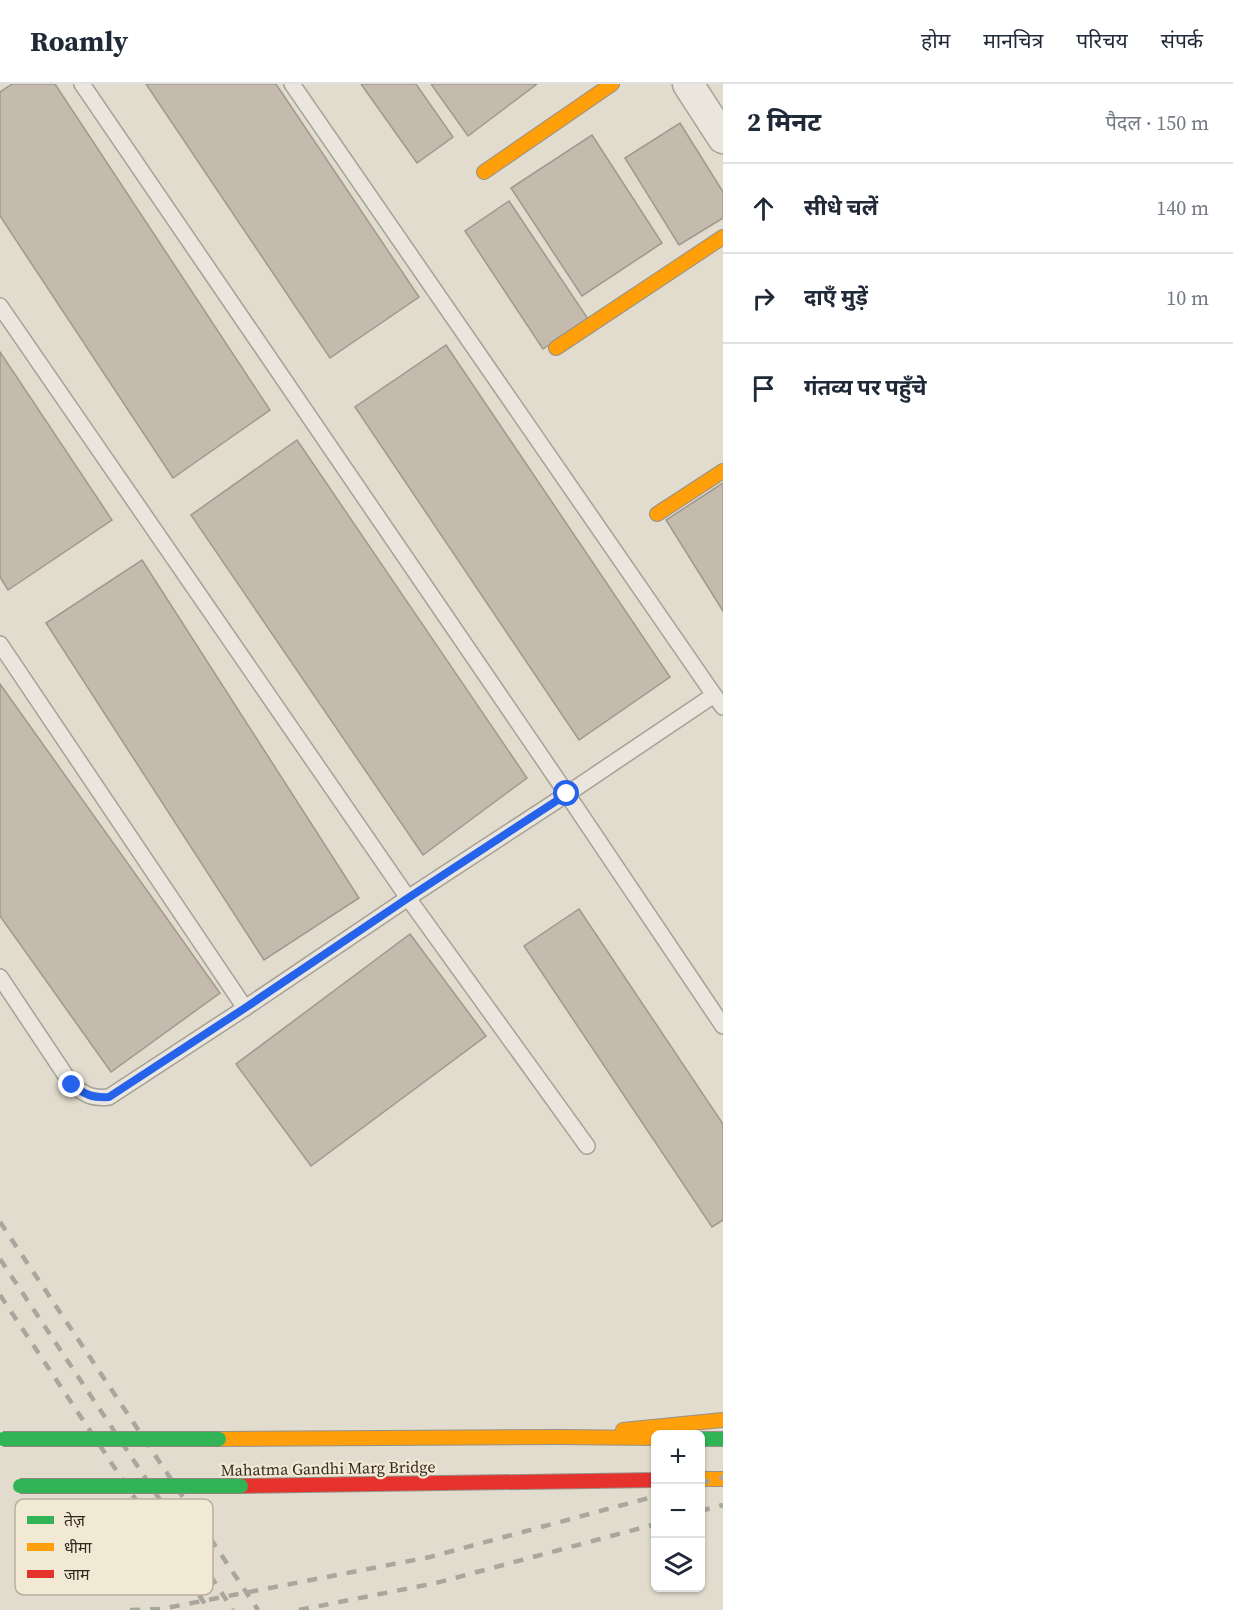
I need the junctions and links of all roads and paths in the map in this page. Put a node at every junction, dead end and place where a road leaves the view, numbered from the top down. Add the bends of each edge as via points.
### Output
1 (82, 84) edge
2 (292, 84) edge
3 (612, 84) edge
4 (688, 84) edge
5 (723, 138) edge
6 (484, 172) dead end
7 (723, 237) edge
8 (0, 306) edge
9 (556, 348) dead end
10 (723, 471) edge
11 (657, 514) dead end
12 (0, 645) edge
13 (719, 701) edge
14 (567, 794) junction
15 (408, 898) junction
16 (0, 977) edge
17 (245, 1008) junction
18 (723, 1026) edge
19 (587, 1146) dead end
20 (723, 1420) edge
21 (558, 1437) junction
22 (651, 1438) edge
23 (1, 1439) edge
24 (705, 1439) edge
25 (723, 1439) edge
26 (651, 1480) edge
27 (15, 1486) dead end

1 - 14 lane
2 - 13 lane
3 - 6 main road
4 - 5 street
7 - 9 main road
8 - 15 lane
10 - 11 main road
12 - 17 lane
13 - 14 lane
14 - 15 lane
14 - 18 lane
15 - 17 lane
15 - 19 lane
16 - 17 lane via 72,1085 96,1098 109,1097
20 - 21 main road
21 - 22 main road
21 - 23 main road, Mahatma Gandhi Marg Bridge, bridge
24 - 25 main road
26 - 27 main road, Mahatma Gandhi Marg Bridge, bridge

